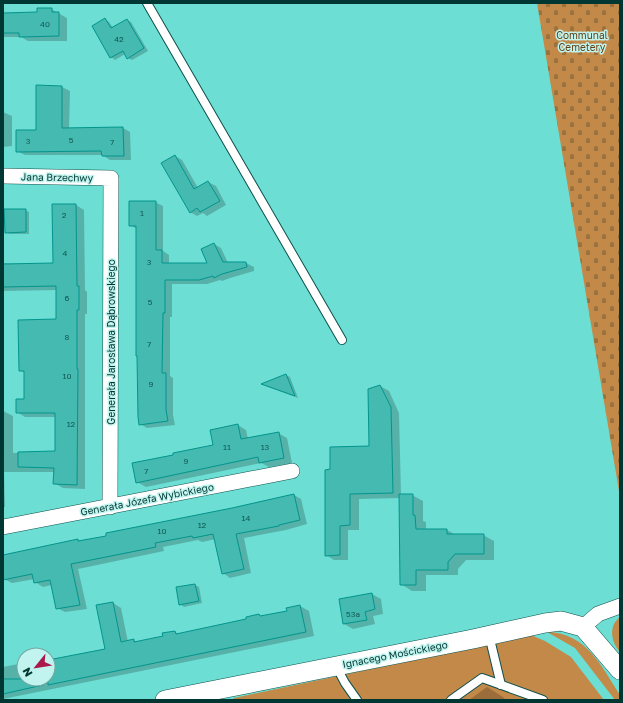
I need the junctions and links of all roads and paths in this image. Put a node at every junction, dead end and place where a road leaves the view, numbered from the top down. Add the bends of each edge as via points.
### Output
1 (147, 3) edge
2 (3, 176) edge
3 (111, 178) joint
4 (342, 340) dead end
5 (292, 471) dead end
6 (110, 507) junction
7 (3, 527) edge
8 (620, 606) edge
9 (584, 627) junction
10 (489, 635) junction
11 (336, 666) junction
12 (620, 670) edge
13 (501, 685) junction
14 (205, 696) edge
15 (165, 700) edge
16 (357, 700) edge
17 (451, 700) edge
18 (543, 700) edge

1 - 4 lane
2 - 3 street, Jana Brzechwy
3 - 6 street, Generała Jarosława Dąbrowskiego
5 - 6 street, Generała Józefa Wybickiego
6 - 7 street, Generała Józefa Wybickiego
8 - 9 street via 598,614
9 - 10 street, Ignacego Mościckiego via 561,622 545,623
9 - 12 street
10 - 11 street, Ignacego Mościckiego
10 - 13 lane
11 - 14 street, Ignacego Mościckiego
11 - 16 lane
13 - 17 lane via 482,678
13 - 18 lane
14 - 15 street, Ignacego Mościckiego

